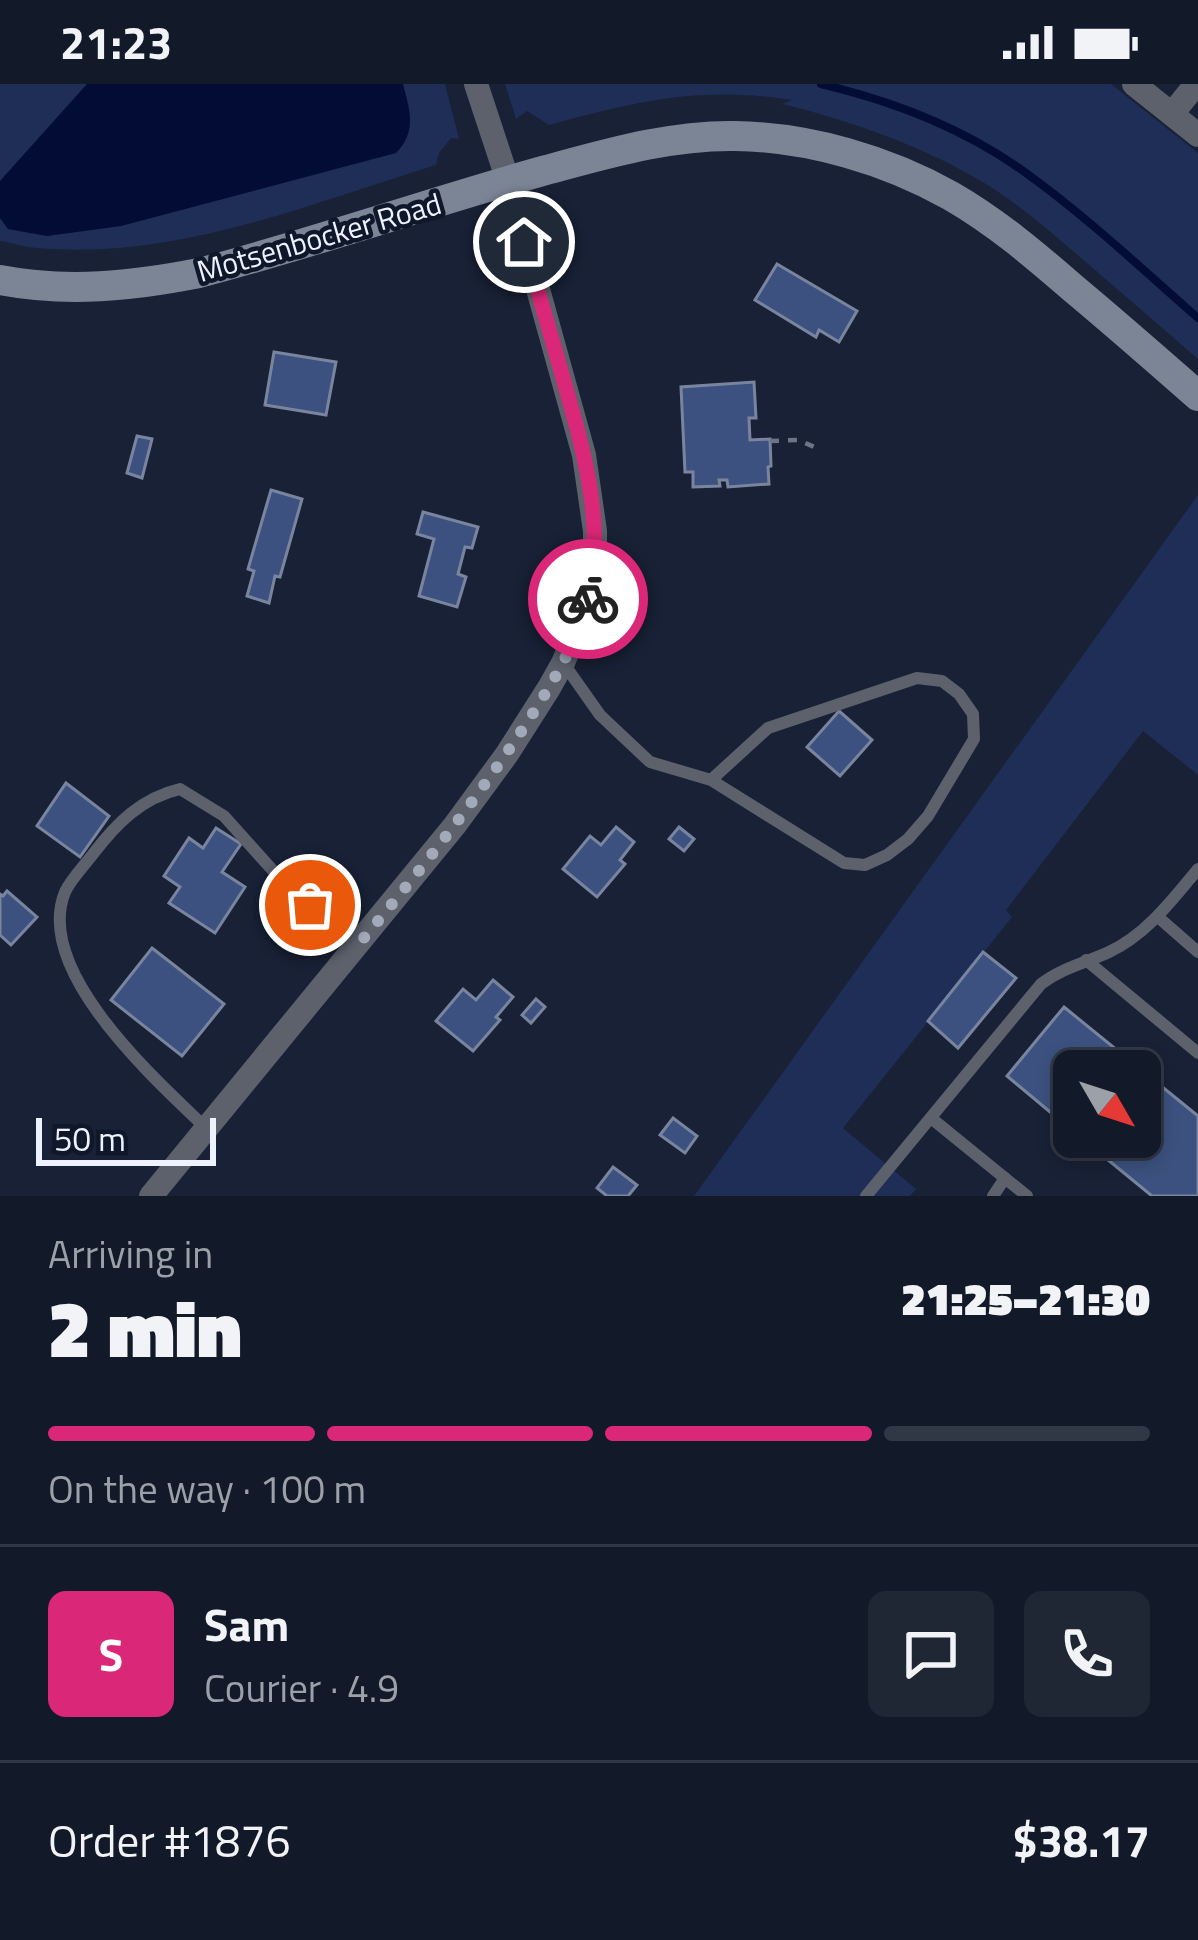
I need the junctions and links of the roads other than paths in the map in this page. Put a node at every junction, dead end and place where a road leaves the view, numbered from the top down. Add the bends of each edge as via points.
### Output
1 (476, 84) edge
2 (1134, 84) edge
3 (1196, 84) edge
4 (1172, 114) junction
5 (1198, 135) edge
6 (508, 181) junction
7 (0, 280) edge
8 (1198, 396) edge
9 (563, 663) junction
10 (711, 780) junction
11 (1198, 869) edge
12 (1158, 917) junction
13 (363, 939) junction
14 (1198, 952) edge
15 (1085, 960) junction
16 (1198, 1053) edge
17 (931, 1118) junction
18 (206, 1129) junction
19 (1005, 1178) junction
20 (151, 1196) edge
21 (866, 1196) edge
22 (993, 1196) edge
23 (1027, 1196) edge

1 - 6 street
2 - 4 street
3 - 4 street
4 - 5 street
6 - 7 main road, Motsenbocker Road via 200,273 133,285
6 - 8 main road, Motsenbocker Road via 679,138 739,136 849,154 979,213
6 - 9 street via 593,510 590,588
9 - 10 lane via 600,716 650,762
9 - 13 street via 507,754
10 - 10 lane via 844,863 866,865 928,816 974,739 973,714 941,681 916,678 768,728
11 - 12 lane
12 - 14 lane
12 - 15 lane
13 - 18 street
13 - 18 lane via 284,884 224,816 180,789 136,807 107,835 65,892 58,924 64,954 89,1001
15 - 16 lane
15 - 17 lane via 1041,983
17 - 19 lane
17 - 21 lane
18 - 20 street
19 - 22 lane
19 - 23 lane

